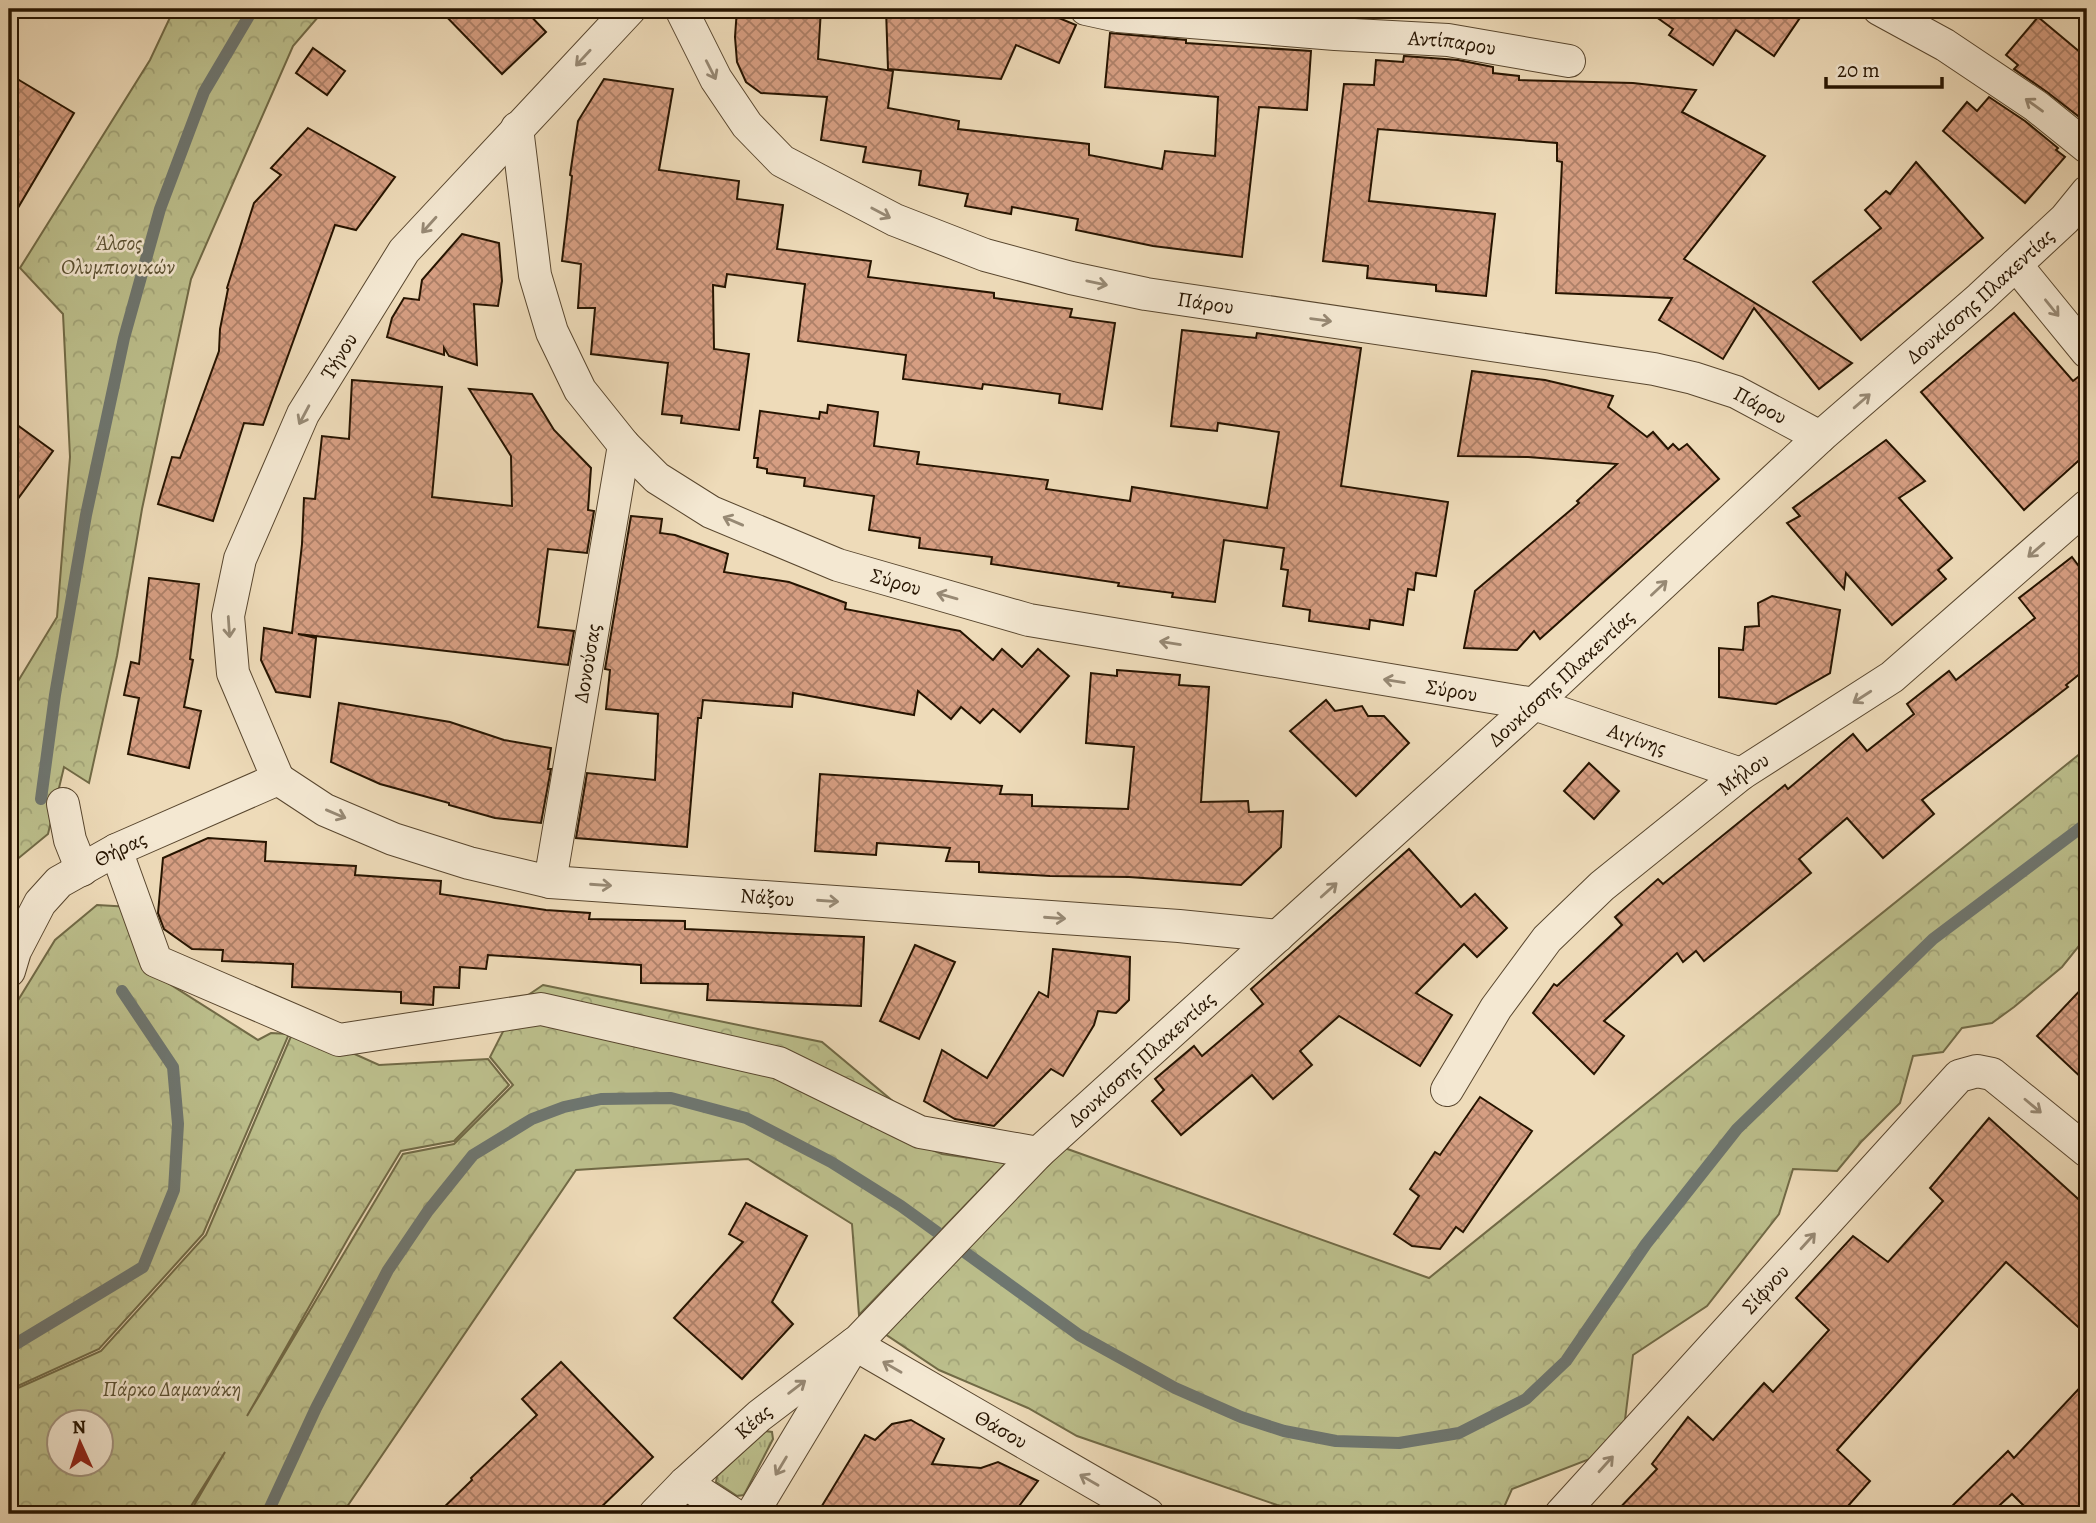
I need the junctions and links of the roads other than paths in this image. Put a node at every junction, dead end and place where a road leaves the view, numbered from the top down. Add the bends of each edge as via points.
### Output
1 (630, 9) edge
2 (681, 9) edge
3 (1086, 9) edge
4 (1879, 9) edge
5 (1335, 21) edge
6 (1569, 61) dead end
7 (517, 128) junction
8 (2087, 147) edge
9 (2087, 192) edge
10 (2016, 265) junction
11 (2087, 352) edge
12 (1820, 437) junction
13 (624, 445) junction
14 (2087, 506) edge
15 (1534, 704) junction
16 (1741, 774) junction
17 (278, 779) junction
18 (63, 804) dead end
19 (116, 850) junction
20 (82, 870) junction
21 (550, 882) junction
22 (1278, 936) junction
23 (9, 971) edge
24 (1447, 1090) dead end
25 (2087, 1151) edge
26 (1034, 1157) junction
27 (856, 1342) junction
28 (685, 1483) junction
29 (655, 1514) edge
30 (733, 1514) edge
31 (752, 1514) edge
32 (1148, 1514) edge
33 (1560, 1514) edge

1 -> 7 street, Τήνου
2 -> 12 street, Πάρου via 716,79 747,125 782,161 895,220 985,255 1146,294 1654,369 1736,391
3 - 5 street, Αντίπαρου via 1118,16
8 -> 4 street via 2036,106 1945,45
5 - 6 street, Αντίπαρου
7 - 13 street, Σύρου via 535,275 552,332 580,390
7 -> 17 street, Τήνου via 404,251 303,415 240,559 228,616 233,673
9 - 10 street, Δουκίσσης Πλακεντίας
10 -> 11 street
12 -> 10 street, Δουκίσσης Πλακεντίας
15 -> 12 street, Δουκίσσης Πλακεντίας
15 -> 13 street, Σύρου via 1029,620 838,565 711,512 657,478
13 - 21 street, Δονούσας
14 -> 16 street, Μήλου via 1892,677
15 - 16 street, Αιγίνης
22 -> 15 street, Δουκίσσης Πλακεντίας
16 - 24 street, Μήλου via 1602,886 1547,939 1496,1008
17 - 19 street, Θήρας
17 -> 21 street, Νάξου via 325,810 393,839
18 - 20 street
19 - 20 street, Θήρας
19 - 26 street via 156,961 339,1040 541,1010 779,1063 920,1132
20 - 23 street, Θήρας via 59,882 40,903
21 -> 22 street, Νάξου
22 - 26 street, Δουκίσσης Πλακεντίας
33 -> 25 street, Σίφνου via 1959,1076 1977,1071 1992,1074
26 - 27 street, Δουκίσσης Πλακεντίας
28 -> 27 street, Κέας via 759,1416
27 -> 31 street
32 -> 27 street, Θάσου
28 - 29 street, Κέας
28 - 30 street

